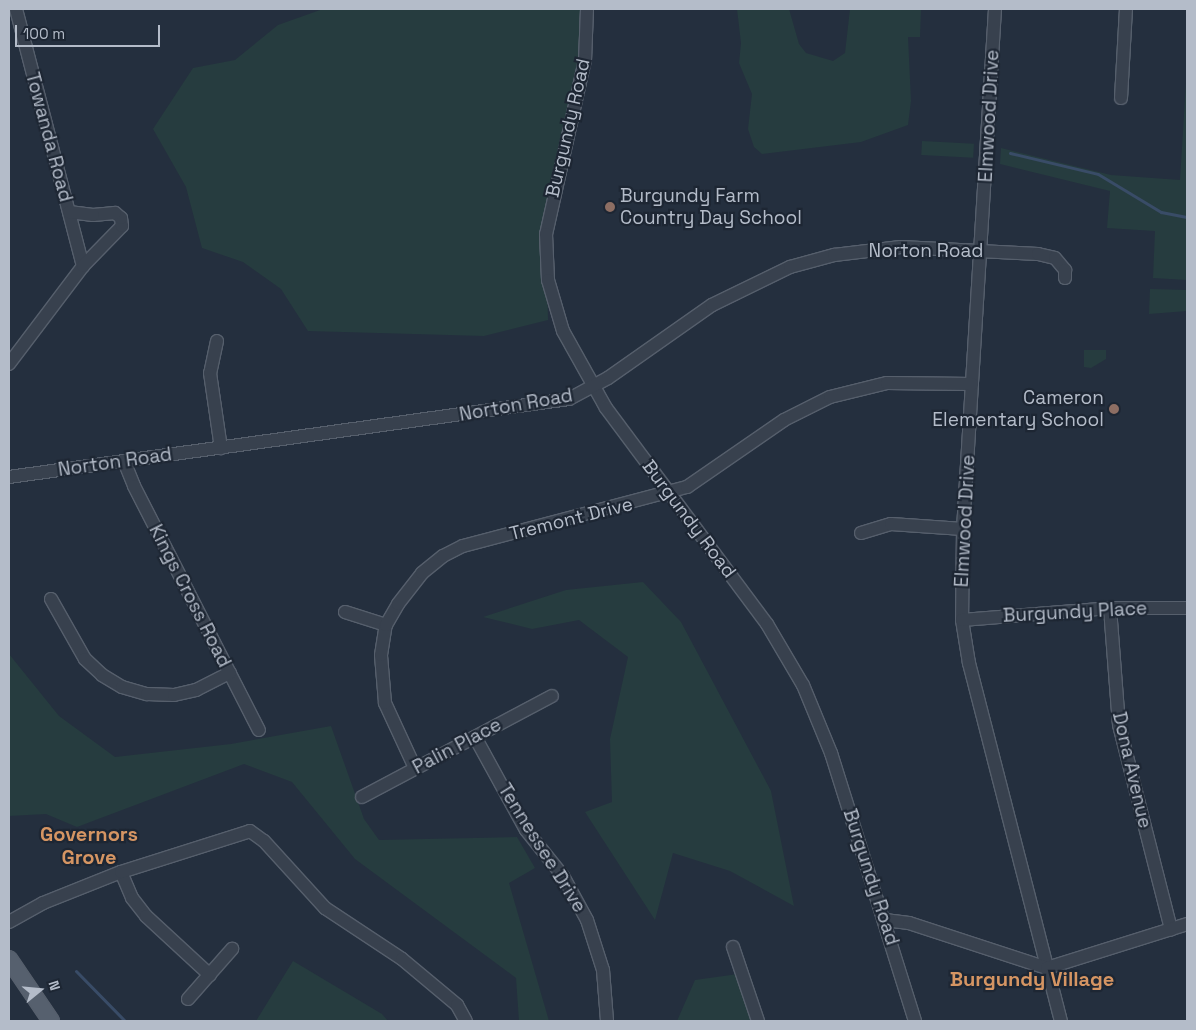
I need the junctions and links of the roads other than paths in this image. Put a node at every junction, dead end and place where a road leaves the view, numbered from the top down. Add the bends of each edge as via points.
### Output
1 (16, 9) edge
2 (587, 9) edge
3 (995, 9) edge
4 (1126, 9) edge
5 (1121, 98) dead end
6 (69, 212) junction
7 (981, 250) junction
8 (83, 266) junction
9 (1065, 278) dead end
10 (217, 341) dead end
11 (9, 364) edge
12 (972, 384) junction
13 (592, 387) junction
14 (221, 448) junction
15 (124, 461) junction
16 (9, 477) edge
17 (670, 494) junction
18 (963, 529) junction
19 (861, 533) dead end
20 (52, 600) dead end
21 (1110, 608) junction
22 (1187, 608) edge
23 (345, 612) dead end
24 (962, 620) junction
25 (386, 625) junction
26 (230, 673) junction
27 (552, 696) dead end
28 (259, 730) dead end
29 (476, 737) junction
30 (415, 768) junction
31 (362, 796) dead end
32 (121, 872) junction
33 (885, 920) junction
34 (9, 922) edge
35 (1187, 924) edge
36 (1172, 929) junction
37 (733, 947) dead end
38 (232, 949) dead end
39 (9, 959) edge
40 (1047, 968) junction
41 (210, 974) junction
42 (188, 999) dead end
43 (51, 1021) edge
44 (466, 1021) edge
45 (606, 1021) edge
46 (758, 1021) edge
47 (915, 1021) edge
48 (1061, 1021) edge

1 - 6 street, Towanda Road
2 - 13 street, Burgundy Road via 585,60 546,234 550,289 563,331
3 - 7 street, Elmwood Drive
4 - 5 street
6 - 8 street, Towanda Road
6 - 8 street via 115,213 122,223 120,231
7 - 9 street, Norton Road via 1050,256 1060,263
7 - 12 street, Elmwood Drive
7 - 13 street, Norton Road via 878,248 834,255 790,268 712,305
8 - 11 street
10 - 14 street via 210,373
12 - 17 street, Tremont Drive via 887,384 830,397 784,420 687,487
12 - 18 street, Elmwood Drive
13 - 14 street, Norton Road via 560,401
13 - 17 street, Burgundy Road
14 - 15 street, Norton Road
15 - 16 street, Norton Road
15 - 26 street, Kings Cross Road
17 - 25 street, Tremont Drive via 454,550 432,564 413,583
17 - 33 street, Burgundy Road via 767,624 803,685 831,753
18 - 19 street via 891,524
18 - 24 street, Elmwood Drive
20 - 26 street via 85,659 122,687 147,694 174,695 196,690
21 - 22 street, Burgundy Place
21 - 24 street, Burgundy Place
21 - 36 street, Dona Avenue via 1119,725
23 - 25 street
24 - 40 street, Elmwood Drive via 968,663
25 - 30 street, Tremont Drive via 381,655 382,688 390,718
26 - 28 street, Kings Cross Road
27 - 29 street, Palin Place
29 - 30 street, Palin Place
29 - 45 street, Tennessee Drive via 526,830 563,876 587,920 603,970
30 - 31 street, Palin Place
32 - 34 street via 43,903
32 - 41 street via 132,898 146,916
32 - 44 street via 250,831 264,840 325,908 402,959 457,1005
33 - 40 street via 909,923
33 - 47 street, Burgundy Road
35 - 36 street
36 - 40 street
37 - 46 street
38 - 41 street
39 - 43 main road
40 - 48 street, Elmwood Drive
41 - 42 street

